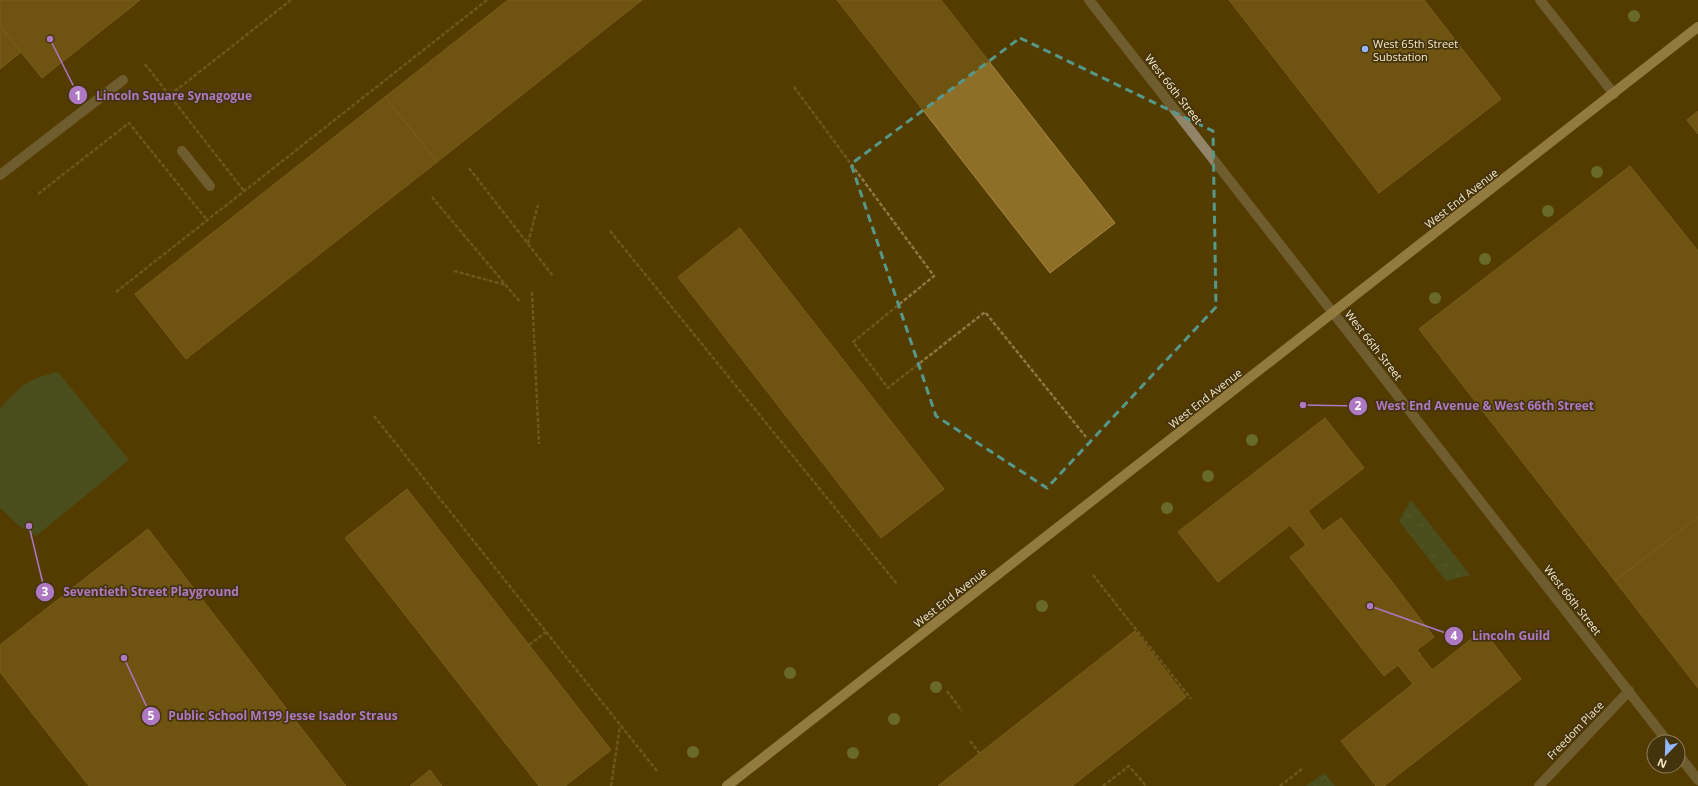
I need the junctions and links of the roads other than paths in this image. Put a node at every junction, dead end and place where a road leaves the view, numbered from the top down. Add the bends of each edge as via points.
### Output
1 (1089, 0) edge
2 (1540, 0) edge
3 (1698, 27) edge
4 (123, 80) dead end
5 (1614, 94) junction
6 (182, 151) dead end
7 (0, 175) edge
8 (210, 186) dead end
9 (1334, 313) junction
10 (1629, 691) junction
11 (1662, 734) edge
12 (1686, 764) edge
13 (1698, 780) edge
14 (727, 786) edge
15 (1539, 786) edge

1 - 9 street, West 66th Street
2 - 5 street
3 - 5 main road, West End Avenue
4 - 7 street
5 - 9 main road, West End Avenue
6 - 8 street
9 - 10 street, West 66th Street
9 - 14 main road, West End Avenue
10 - 11 street, West 66th Street
10 - 15 street, Freedom Place
12 - 13 street

